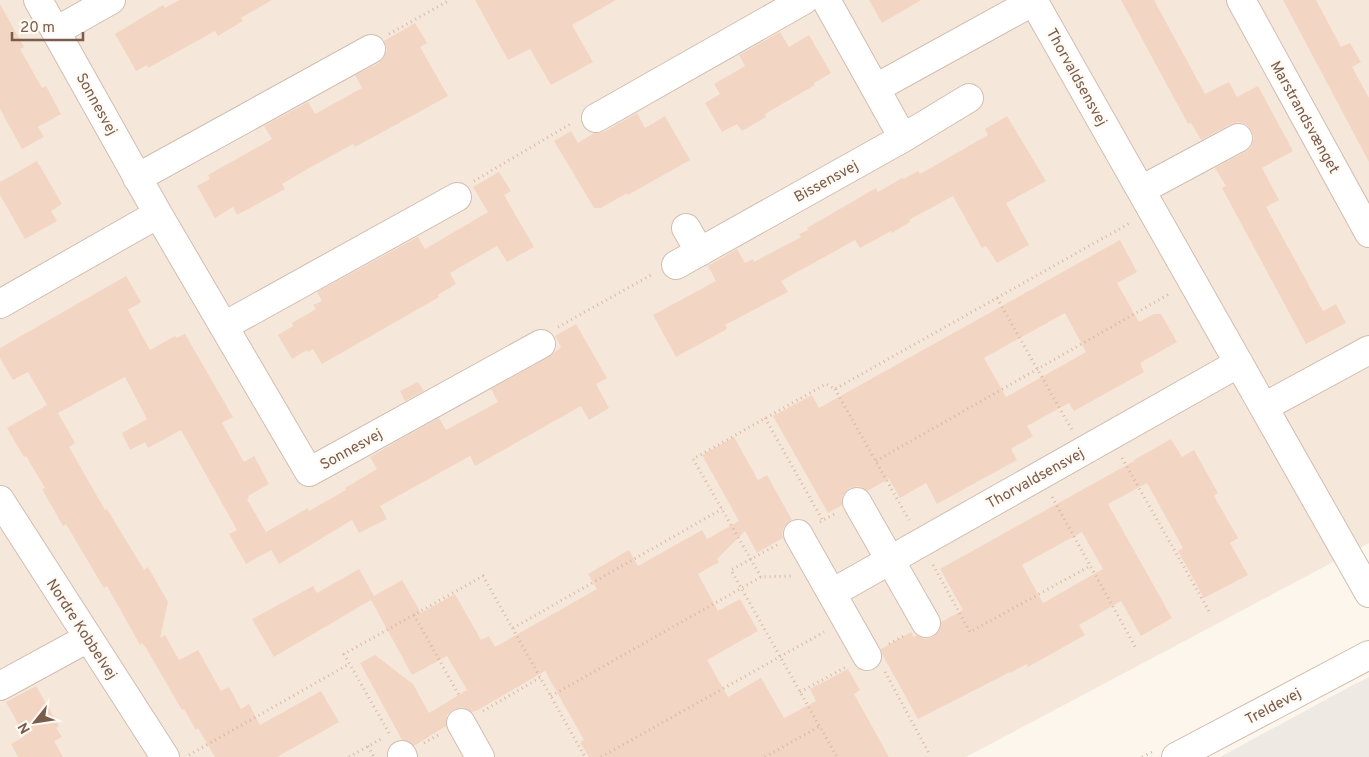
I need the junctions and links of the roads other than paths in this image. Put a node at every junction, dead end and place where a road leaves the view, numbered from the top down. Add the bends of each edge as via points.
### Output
1 (38, 0) edge
2 (111, 0) edge
3 (804, 0) edge
4 (826, 0) edge
5 (1033, 0) edge
6 (1241, 0) edge
7 (56, 31) junction
8 (371, 50) road end
9 (876, 88) junction
10 (969, 98) dead end
11 (596, 118) road end
12 (903, 138) junction
13 (1238, 138) dead end
14 (138, 178) junction
15 (457, 197) road end
16 (1147, 200) junction
17 (158, 214) junction
18 (686, 228) dead end
19 (1369, 233) edge
20 (700, 252) junction
21 (676, 265) road end
22 (0, 304) edge
23 (224, 326) junction
24 (541, 344) road end
25 (1369, 350) edge
26 (1239, 363) junction
27 (1264, 407) junction
28 (0, 500) edge
29 (857, 502) dead end
30 (798, 534) dead end
31 (890, 560) junction
32 (832, 592) junction
33 (1369, 593) edge
34 (926, 623) dead end
35 (88, 638) junction
36 (1369, 655) edge
37 (875, 662) road end
38 (0, 686) edge
39 (462, 711) road end
40 (165, 757) edge
41 (480, 757) edge
42 (1176, 757) edge

1 - 7 street, Sonnesvej
2 - 7 street
3 - 11 street
4 - 9 street
5 - 9 street
5 - 16 street, Thorvaldsensvej
6 - 19 street, Marstrandsvænget
7 - 14 street, Sonnesvej
8 - 14 street
9 - 12 street
10 - 12 street, Bissensvej
12 - 20 street, Bissensvej
13 - 16 street
14 - 17 street, Sonnesvej
15 - 23 street
16 - 26 street, Thorvaldsensvej
17 - 22 street
17 - 23 street, Sonnesvej
18 - 20 street
20 - 21 street, Bissensvej
23 - 24 street, Sonnesvej via 309,472
25 - 27 street
26 - 27 street, Thorvaldsensvej
26 - 31 street, Thorvaldsensvej
27 - 33 street, Thorvaldsensvej
28 - 35 street, Nordre Kobbelvej
29 - 31 street
30 - 32 street
31 - 32 street, Thorvaldsensvej
31 - 34 street
32 - 37 street via 846,620
35 - 38 street
35 - 40 street, Nordre Kobbelvej
36 - 42 street, Treldevej
39 - 41 street

